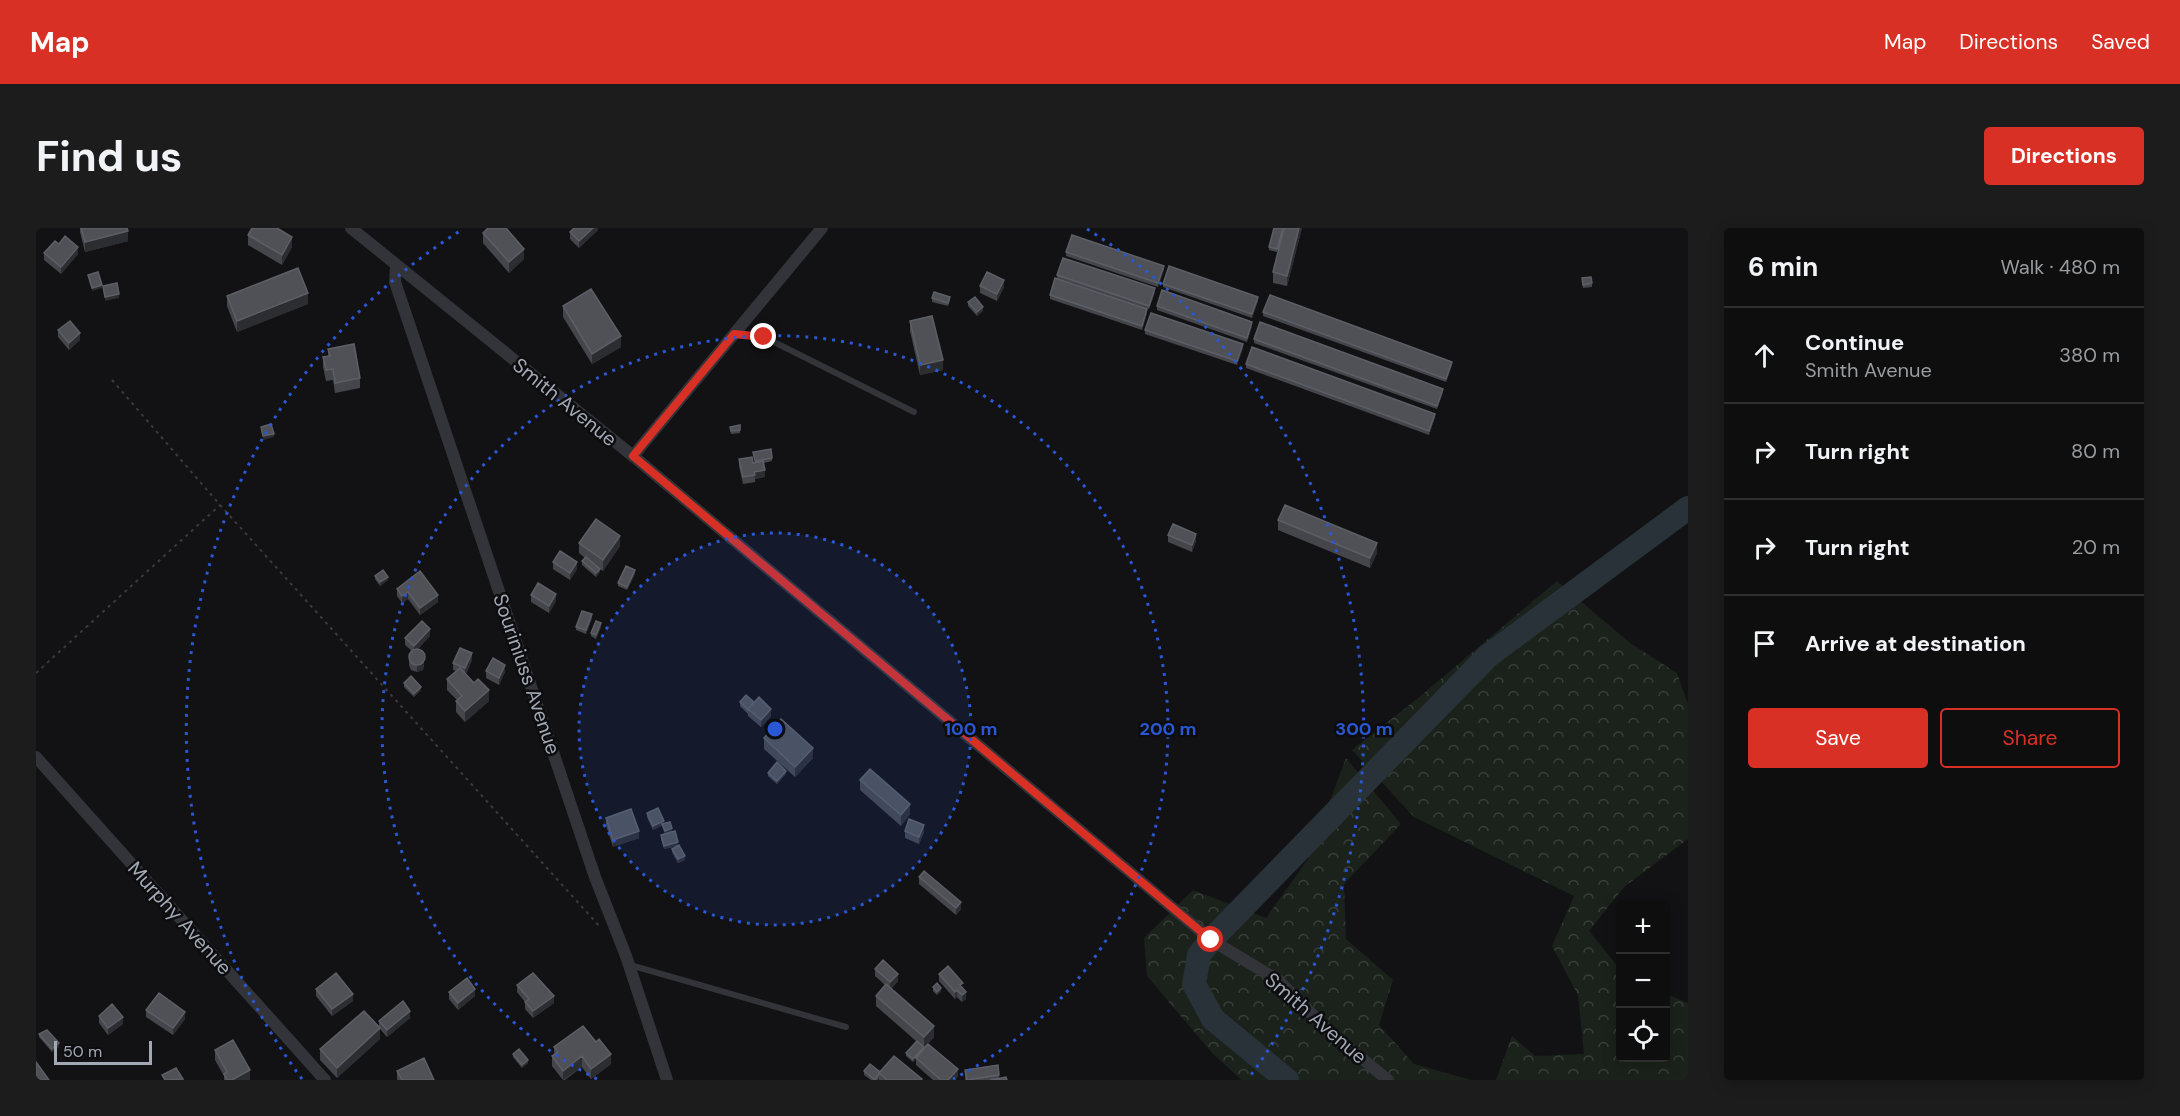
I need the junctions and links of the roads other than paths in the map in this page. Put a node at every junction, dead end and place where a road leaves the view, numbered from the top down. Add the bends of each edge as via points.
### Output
1 (351, 228) edge
2 (822, 228) edge
3 (396, 266) junction
4 (734, 334) junction
5 (914, 412) dead end
6 (633, 456) junction
7 (36, 757) edge
8 (629, 965) junction
9 (846, 1027) dead end
10 (325, 1080) edge
11 (667, 1080) edge
12 (1389, 1080) edge

1 - 3 street, Smith Avenue
2 - 4 street
3 - 6 street, Smith Avenue
3 - 8 street, Souriniuss Avenue via 395,282 595,877
4 - 5 lane via 764,337
4 - 6 street
6 - 12 street, Smith Avenue via 1211,940 1278,980 1330,1032
7 - 10 street, Murphy Avenue
8 - 9 lane
8 - 11 street, Souriniuss Avenue

